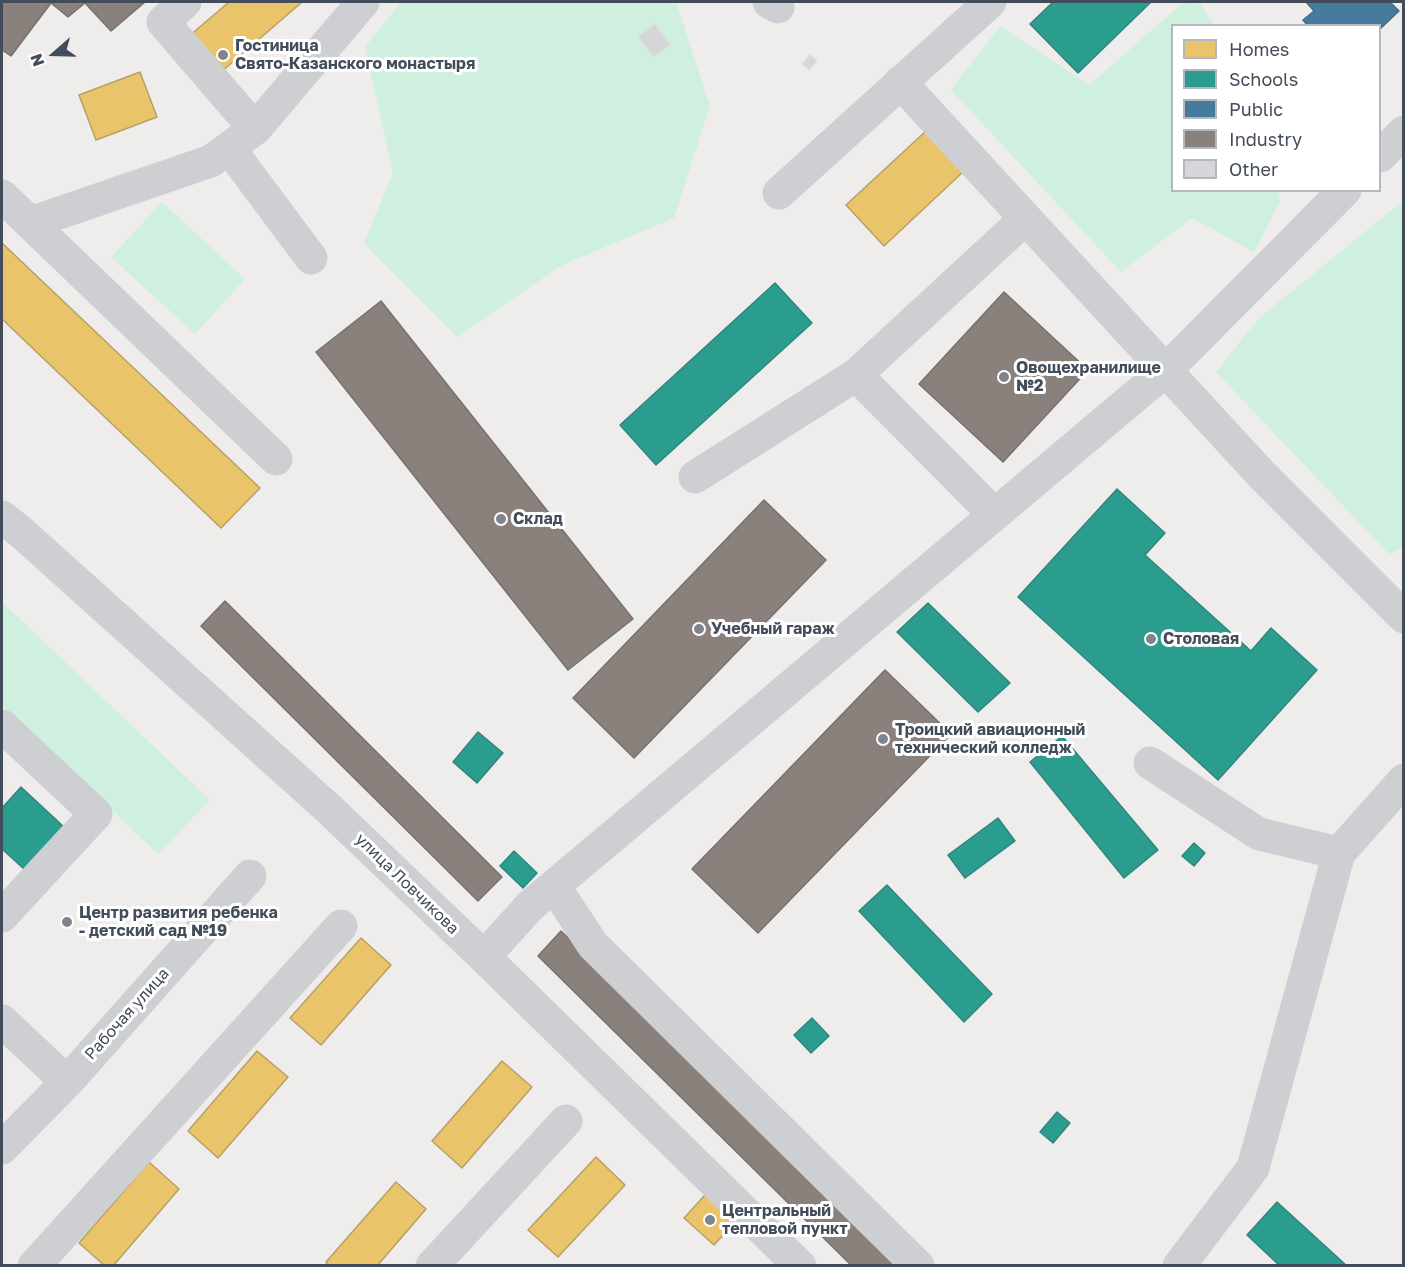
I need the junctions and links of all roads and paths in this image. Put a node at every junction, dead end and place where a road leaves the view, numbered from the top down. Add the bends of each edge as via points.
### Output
1 (185, 2) edge
2 (363, 2) edge
3 (990, 2) edge
4 (900, 82) junction
5 (255, 129) junction
6 (1404, 132) edge
7 (229, 148) junction
8 (1381, 155) edge
9 (1343, 192) edge
10 (779, 193) dead end
11 (2, 196) edge
12 (1025, 219) junction
13 (30, 223) junction
14 (310, 258) dead end
15 (1165, 370) junction
16 (856, 375) junction
17 (276, 459) dead end
18 (695, 477) dead end
19 (994, 514) junction
20 (2, 517) edge
21 (1404, 617) edge
22 (2, 726) edge
23 (1150, 763) dead end
24 (1404, 780) edge
25 (1339, 853) junction
26 (250, 876) dead end
27 (554, 885) junction
28 (2, 916) edge
29 (341, 926) dead end
30 (484, 957) junction
31 (2, 1021) edge
32 (67, 1082) junction
33 (566, 1121) dead end
34 (2, 1148) edge
35 (34, 1266) edge
36 (432, 1266) edge
37 (800, 1266) edge
38 (918, 1266) edge
39 (1179, 1266) edge

1 - 5 street via 163,22
2 - 5 street
3 - 4 street
4 - 10 street
4 - 12 street
5 - 7 street
6 - 8 street
7 - 13 street via 211,160
7 - 14 street
9 - 15 street
11 - 13 street
12 - 15 street
12 - 16 street
13 - 17 street
15 - 19 street
15 - 21 street via 1262,475
16 - 18 street
16 - 19 street
19 - 27 street
20 - 30 street, улица Ловчикова via 303,786
22 - 28 street via 96,814
23 - 25 street via 1259,834
24 - 25 street
25 - 39 street via 1253,1168
26 - 32 street, Рабочая улица
27 - 30 street
27 - 38 street via 593,945
29 - 35 street
30 - 37 street, улица Ловчикова
31 - 32 street
32 - 34 street, Рабочая улица
33 - 36 street

